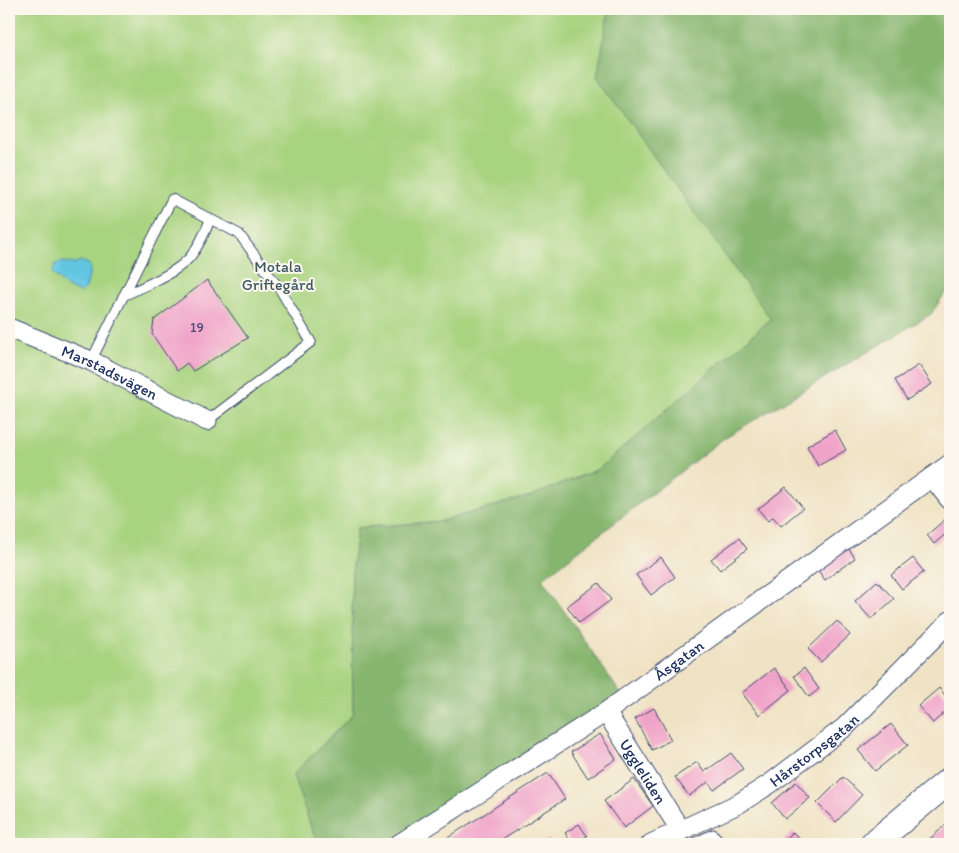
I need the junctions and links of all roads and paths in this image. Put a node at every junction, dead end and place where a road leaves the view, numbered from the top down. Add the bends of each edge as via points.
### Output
1 (210, 220) junction
2 (123, 296) junction
3 (9, 328) edge
4 (91, 361) junction
5 (207, 422) joint
6 (950, 464) edge
7 (932, 477) junction
8 (950, 500) edge
9 (950, 621) edge
10 (606, 712) junction
11 (950, 780) edge
12 (686, 838) edge
13 (399, 844) edge
14 (652, 844) edge
15 (722, 844) edge
16 (873, 844) edge

1 - 2 lane via 201,242 189,259 166,275
1 - 2 lane via 172,200
1 - 5 lane via 239,234 279,288 311,342
2 - 4 lane
3 - 4 street, Marstadsvägen
4 - 5 street, Marstadsvägen
6 - 7 street, Åsgatan
7 - 8 street
7 - 10 street, Åsgatan
9 - 12 street, Hårstorpsgatan via 845,727 771,783
10 - 12 street, Uggleliden
10 - 13 street, Åsgatan
11 - 16 street
12 - 14 street, Hårstorpsgatan
12 - 15 lane via 713,834

